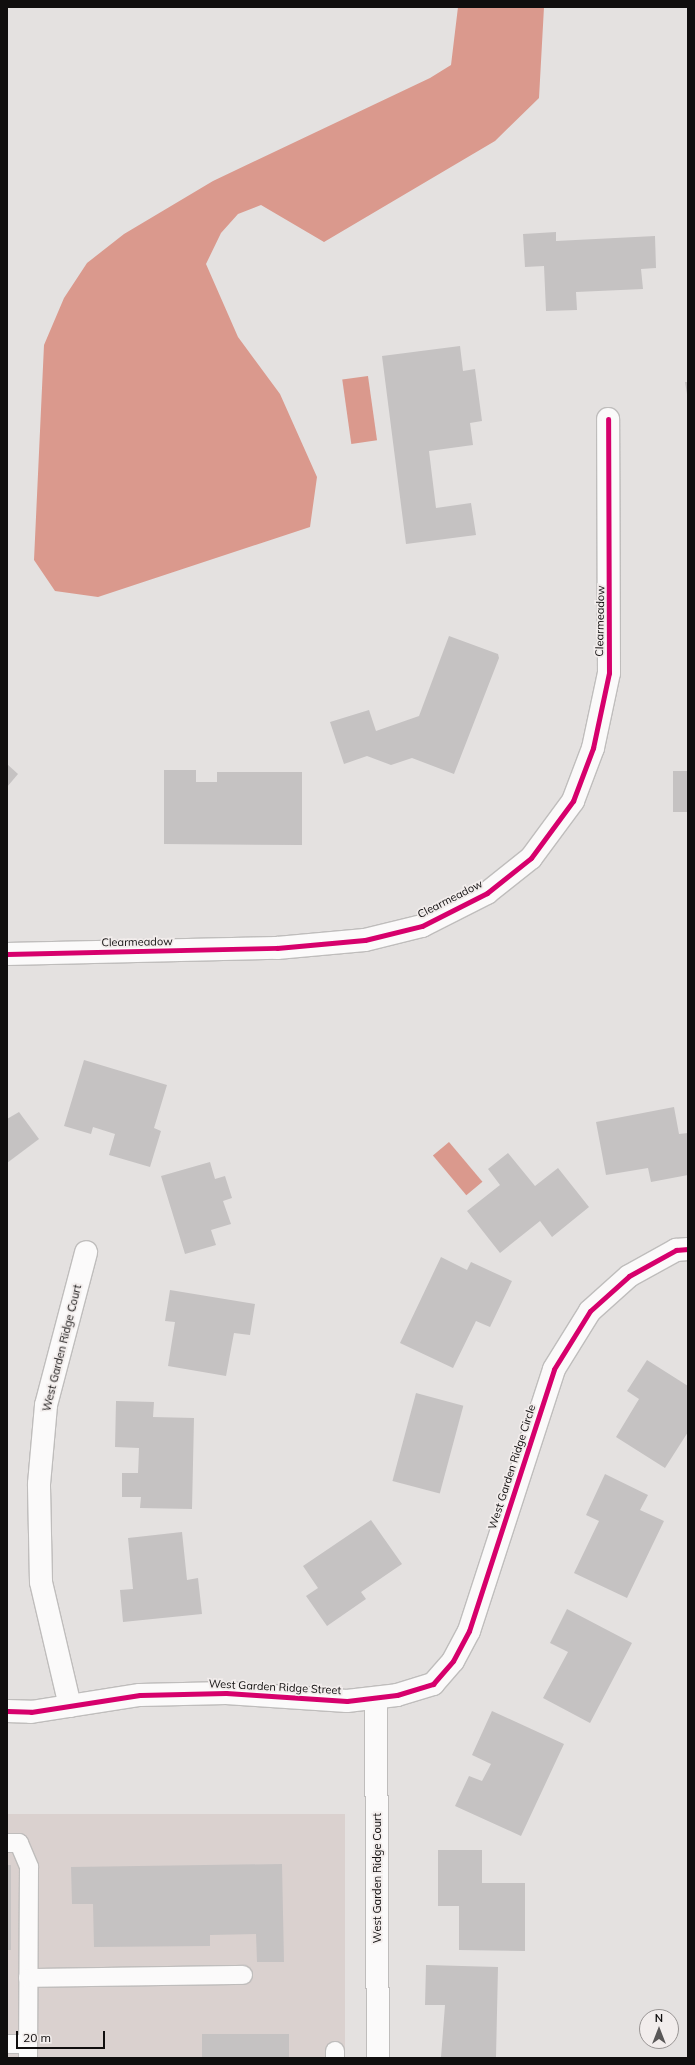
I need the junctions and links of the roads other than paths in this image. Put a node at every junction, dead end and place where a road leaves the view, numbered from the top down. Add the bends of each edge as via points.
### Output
1 (608, 419) dead end
2 (7, 954) edge
3 (688, 1249) edge
4 (86, 1252) dead end
5 (376, 1698) junction
6 (70, 1706) junction
7 (7, 1711) edge
8 (7, 1843) edge
9 (243, 1975) dead end
10 (28, 1978) junction
11 (7, 2044) edge
12 (28, 2051) edge
13 (378, 2058) edge

1 - 2 street, Clearmeadow via 609,673 593,748 573,801 531,858 487,893 422,926 365,940 277,948
3 - 5 street, West Garden Ridge Circle via 676,1250 629,1276 590,1311 554,1369 469,1631 453,1661 432,1684 397,1695
4 - 6 street, West Garden Ridge Court via 46,1405 39,1484 41,1582
5 - 6 street, West Garden Ridge Street via 347,1700 226,1693 140,1695
5 - 13 street, West Garden Ridge Court
6 - 7 street, West Garden Ridge Street via 31,1712
8 - 10 lane via 19,1843 29,1867
9 - 10 lane
10 - 12 lane
11 - 12 lane

